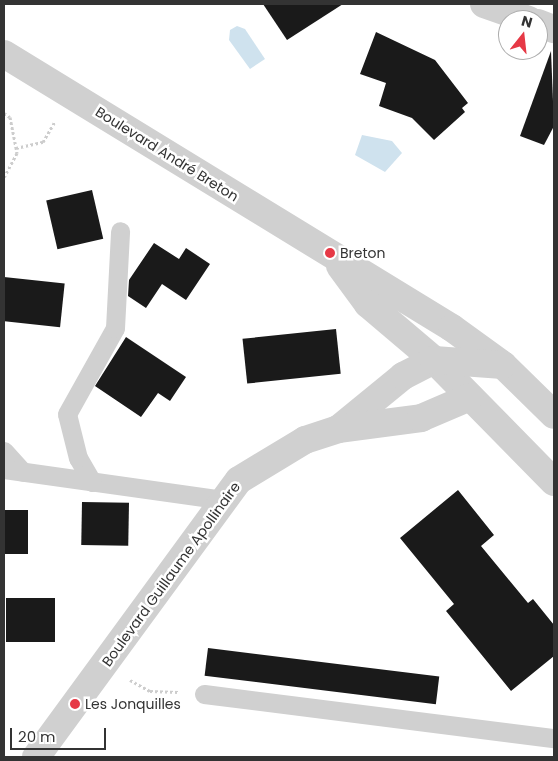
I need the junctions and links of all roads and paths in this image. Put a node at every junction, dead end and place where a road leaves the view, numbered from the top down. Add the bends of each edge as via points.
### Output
1 (484, 4) edge
2 (501, 10) edge
3 (4, 54) edge
4 (69, 94) junction
5 (4, 113) edge
6 (16, 148) junction
7 (4, 177) edge
8 (120, 231) dead end
9 (330, 253) junction
10 (452, 328) junction
11 (434, 360) junction
12 (464, 364) junction
13 (503, 365) junction
14 (470, 397) junction
15 (554, 415) edge
16 (338, 429) junction
17 (4, 451) edge
18 (4, 469) edge
19 (23, 472) junction
20 (92, 482) junction
21 (554, 482) edge
22 (224, 500) junction
23 (104, 665) junction
24 (204, 694) joint
25 (554, 738) edge
26 (36, 757) edge

1 - 2 street
3 - 4 street, Boulevard André Breton
4 - 6 path via 43,142
4 - 9 street, Boulevard André Breton
5 - 6 path via 10,118
6 - 7 path
8 - 20 lane via 115,328 67,414 78,458
9 - 10 street, Boulevard André Breton
9 - 11 street, Boulevard André Breton via 368,304
10 - 12 street
10 - 13 street, Boulevard André Breton
11 - 12 street
11 - 14 street, Boulevard André Breton
11 - 16 street, Boulevard Guillaume Apollinaire via 403,376
12 - 13 street
12 - 14 street
13 - 15 street, Boulevard André Breton
14 - 16 street, Boulevard Guillaume Apollinaire via 421,418
14 - 21 street, Boulevard André Breton
16 - 22 street, Boulevard Guillaume Apollinaire via 305,440 239,480
17 - 19 lane
18 - 19 lane
19 - 20 lane
20 - 22 lane
22 - 23 street, Boulevard Guillaume Apollinaire
23 - 24 path via 150,691
23 - 26 street, Boulevard Guillaume Apollinaire
24 - 25 lane

